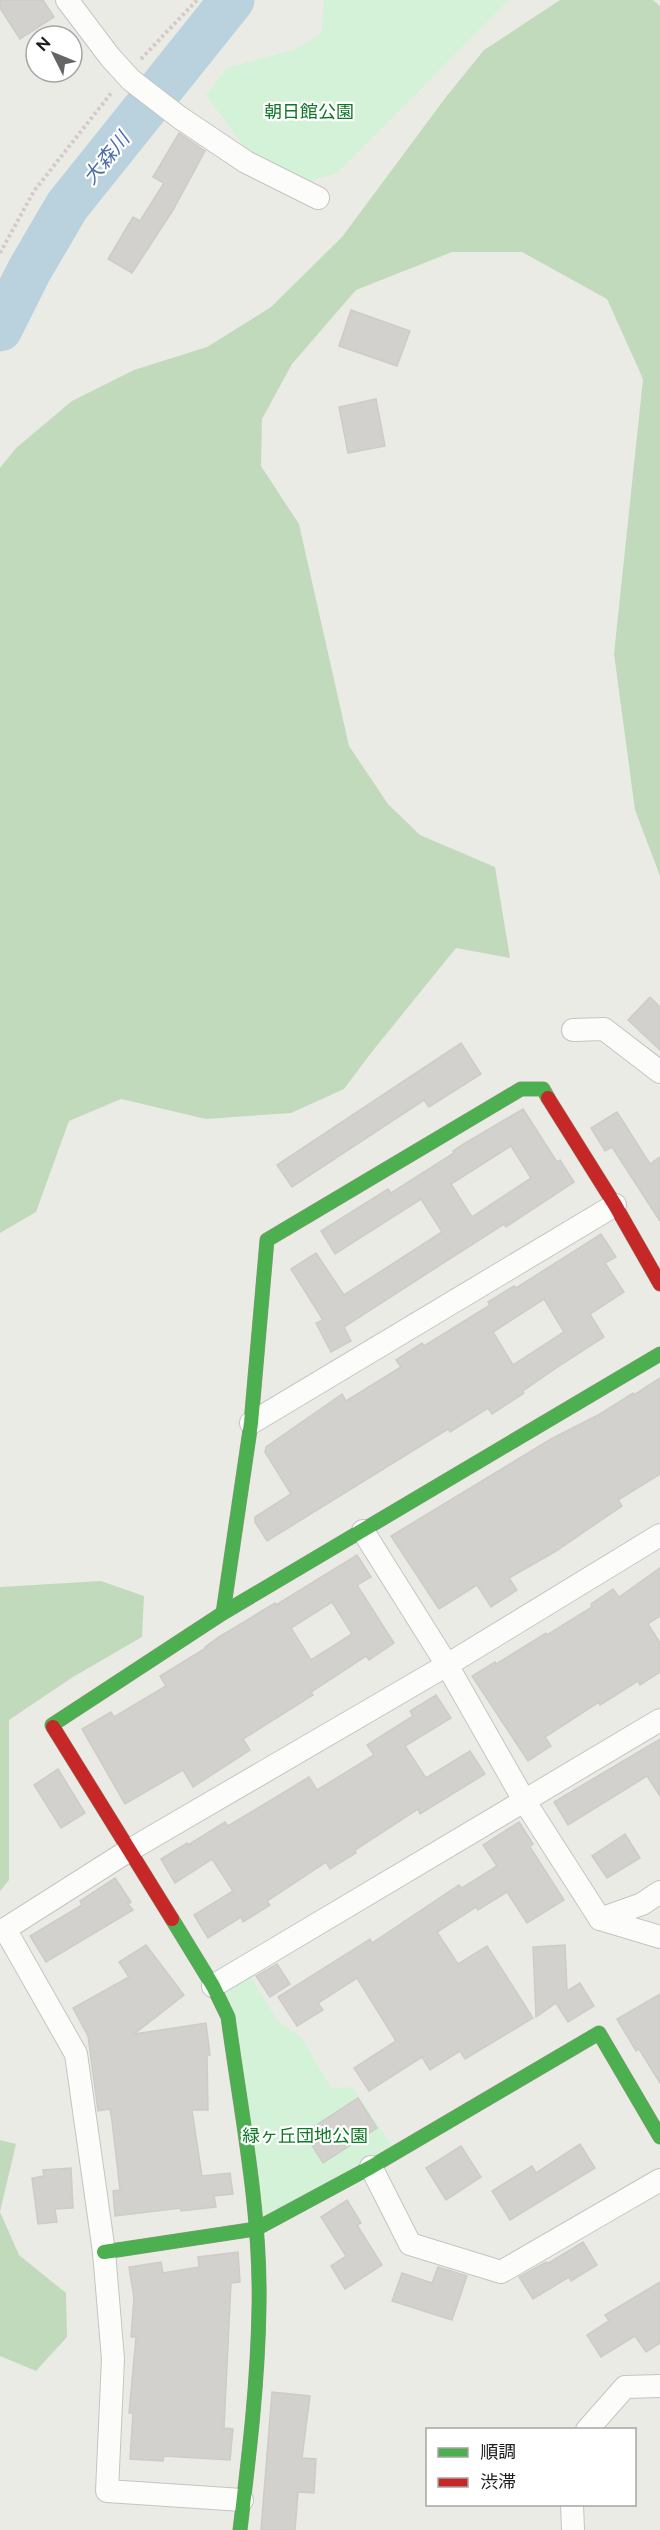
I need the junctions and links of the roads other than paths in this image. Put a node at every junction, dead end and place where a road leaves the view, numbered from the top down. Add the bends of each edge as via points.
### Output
1 (67, 0) edge
2 (318, 198) dead end
3 (573, 1030) dead end
4 (660, 1072) edge
5 (615, 1205) junction
6 (660, 1284) edge
7 (660, 1354) edge
8 (250, 1423) junction
9 (363, 1531) junction
10 (660, 1535) edge
11 (223, 1613) junction
12 (447, 1665) junction
13 (660, 1720) edge
14 (525, 1802) junction
15 (128, 1851) junction
16 (660, 1892) edge
17 (600, 1919) junction
18 (660, 1937) edge
19 (213, 1986) junction
20 (660, 2137) edge
21 (371, 2168) junction
22 (660, 2180) edge
23 (256, 2229) junction
24 (104, 2252) junction
25 (660, 2386) edge
26 (588, 2428) edge
27 (242, 2500) junction
28 (572, 2506) edge
29 (240, 2530) edge
30 (573, 2530) edge

1 - 2 street via 129,77 179,117 246,162
3 - 4 street via 604,1029
5 - 6 street
5 - 8 street
5 - 8 street via 543,1089 521,1089 267,1240
7 - 9 street
8 - 11 street
9 - 11 street
9 - 12 street
10 - 12 street
11 - 15 street via 52,1725
12 - 14 street
12 - 15 street
13 - 14 street
14 - 17 street
14 - 19 street
15 - 19 street
15 - 24 street via 5,1929 76,2054
16 - 17 street via 642,1904
17 - 18 street
19 - 23 street via 228,2017
20 - 21 street via 599,2033
21 - 22 street via 410,2244 501,2272
21 - 23 street
23 - 24 street
23 - 27 street via 259,2307 250,2446
24 - 27 street via 113,2359 107,2491
25 - 26 street via 625,2387
27 - 29 street
28 - 30 street

